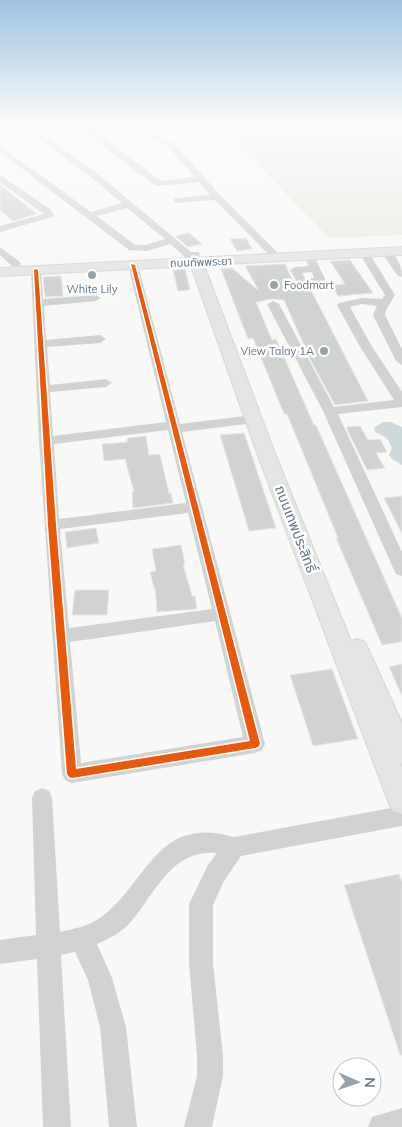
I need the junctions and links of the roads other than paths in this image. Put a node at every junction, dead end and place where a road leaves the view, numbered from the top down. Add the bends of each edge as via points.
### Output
1 (1, 179) edge
2 (41, 179) edge
3 (98, 179) edge
4 (152, 179) edge
5 (202, 180) joint
6 (217, 197) junction
7 (177, 201) dead end
8 (130, 204) junction
9 (90, 215) junction
10 (1, 228) edge
11 (173, 240) junction
12 (402, 244) edge
13 (0, 250) edge
14 (402, 251) edge
15 (272, 252) junction
16 (386, 252) junction
17 (364, 253) junction
18 (309, 256) junction
19 (198, 257) junction
20 (16, 264) junction
21 (0, 265) edge
22 (134, 265) junction
23 (315, 269) dead end
24 (36, 270) junction
25 (0, 272) edge
26 (402, 274) edge
27 (96, 298) dead end
28 (38, 303) junction
29 (384, 303) junction
30 (273, 304) dead end
31 (100, 339) dead end
32 (41, 344) junction
33 (365, 345) junction
34 (393, 345) junction
35 (402, 361) edge
36 (106, 383) dead end
37 (42, 389) junction
38 (402, 402) edge
39 (330, 411) junction
40 (254, 419) junction
41 (175, 427) junction
42 (46, 441) junction
43 (195, 507) junction
44 (52, 525) junction
45 (402, 570) edge
46 (220, 614) junction
47 (61, 636) junction
48 (402, 752) edge
49 (42, 798) dead end
50 (402, 801) edge
51 (402, 816) edge
52 (234, 847) junction
53 (81, 938) junction
54 (50, 944) junction
55 (0, 952) edge
56 (402, 1122) edge
57 (57, 1127) edge
58 (123, 1127) edge
59 (198, 1127) edge
60 (382, 1127) edge

1 - 10 street via 49,214 45,218
2 - 9 street
3 - 8 street
4 - 5 street via 159,184
5 - 6 street
6 - 7 street
6 - 15 street
8 - 9 street
8 - 11 street
9 - 11 street via 133,248 147,248
11 - 19 street
12 - 15 main road, ถนนทัพพระยา
13 - 20 street
14 - 16 main road, ถนนทัพพระยา
15 - 19 main road, ถนนทัพพระยา
16 - 17 main road, ถนนทัพพระยา
16 - 26 street
17 - 18 main road, ถนนทัพพระยา
17 - 29 street via 390,295
18 - 19 main road, ถนนทัพพระยา
18 - 23 street
19 - 20 main road, ถนนทัพพระยา
19 - 22 main road, ถนนทัพพระยา
19 - 40 main road, ถนนเทพประสิทธิ์
19 - 48 main road, ถนนเทพประสิทธิ์
20 - 21 main road, ถนนทัพพระยา
22 - 24 main road, ถนนทัพพระยา
22 - 41 street
24 - 25 main road, ถนนทัพพระยา
24 - 28 street
27 - 28 street
28 - 32 street
29 - 33 street via 362,301 343,305
29 - 34 street via 379,315
30 - 39 street
31 - 32 street
32 - 37 street
33 - 34 street
33 - 38 street
34 - 35 street
36 - 37 street
37 - 42 street
38 - 39 street
39 - 45 street
40 - 41 street
40 - 50 main road, ถนนเทพประสิทธิ์
41 - 42 street
41 - 43 street
42 - 44 street
43 - 44 street
43 - 46 street
44 - 47 street
46 - 47 street
46 - 47 street via 255,744 72,774
49 - 54 street
51 - 52 street
52 - 53 street via 212,842 177,850 158,867 124,912 106,927
52 - 59 street via 201,904 201,963 210,1076
53 - 54 street
53 - 58 street via 100,978 114,1027
54 - 55 street
54 - 57 street
56 - 60 street

